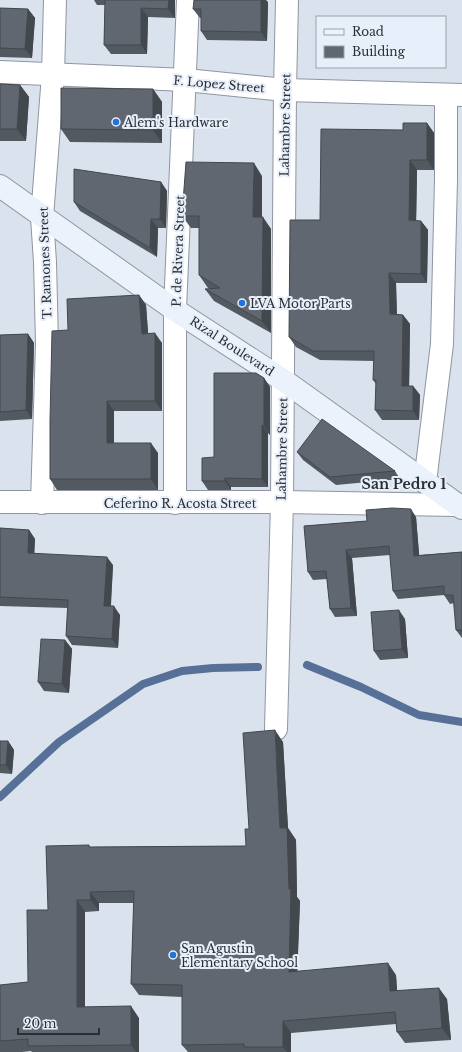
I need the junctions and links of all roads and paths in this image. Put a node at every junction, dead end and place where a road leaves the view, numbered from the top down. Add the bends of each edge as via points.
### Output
1 (55, 0) edge
2 (188, 0) edge
3 (287, 0) edge
4 (0, 72) edge
5 (53, 75) junction
6 (186, 80) junction
7 (285, 90) junction
8 (454, 95) edge
9 (0, 186) edge
10 (42, 217) junction
11 (175, 310) junction
12 (283, 380) junction
13 (425, 482) junction
14 (0, 502) edge
15 (282, 502) junction
16 (42, 503) junction
17 (175, 503) junction
18 (459, 506) edge
19 (276, 729) edge

1 - 5 street, T. Ramones Street
2 - 6 street, P. de Rivera Street
3 - 7 street, Lahambre Street
4 - 5 street, F. Lopez Street
5 - 6 street, F. Lopez Street
5 - 10 street, T. Ramones Street
6 - 7 street, F. Lopez Street
6 - 11 street, P. de Rivera Street
7 - 8 street, F. Lopez Street
7 - 12 street, Lahambre Street
8 - 13 street via 442,344
9 - 10 main road, Rizal Boulevard
10 - 11 main road, Rizal Boulevard
10 - 16 street, T. Ramones Street via 47,344
11 - 12 main road, Rizal Boulevard
11 - 17 street, P. de Rivera Street
12 - 13 main road, Rizal Boulevard
12 - 15 street, Lahambre Street
13 - 18 main road, Rizal Boulevard
14 - 16 street, Ceferino R. Acosta Street
15 - 17 street, Ceferino R. Acosta Street
15 - 18 street, Ceferino R. Acosta Street
15 - 19 street, Lahambre Street
16 - 17 street, Ceferino R. Acosta Street

